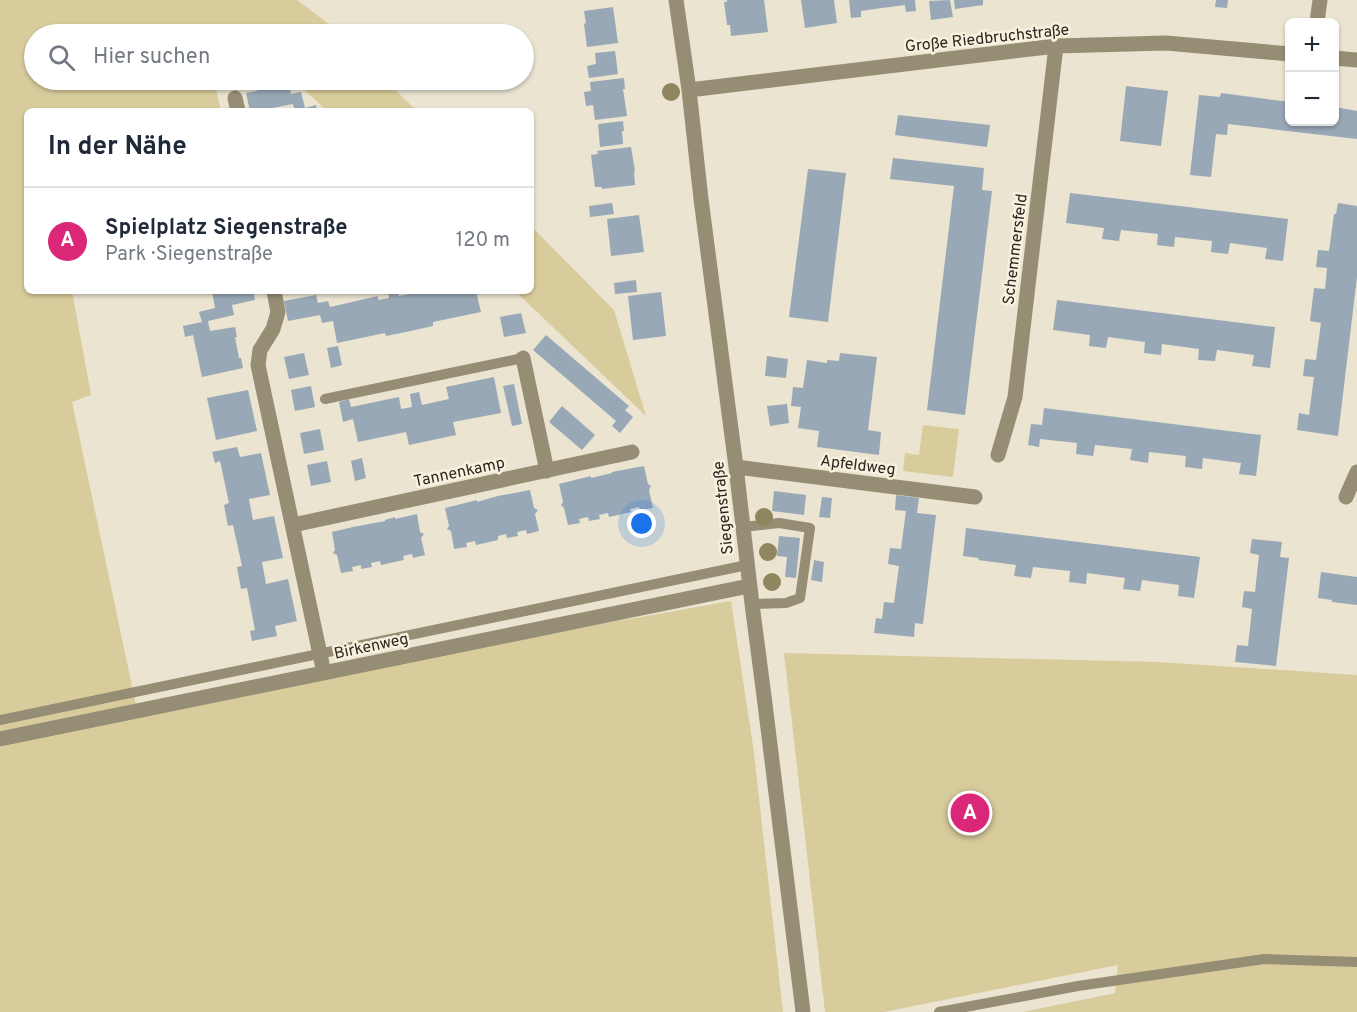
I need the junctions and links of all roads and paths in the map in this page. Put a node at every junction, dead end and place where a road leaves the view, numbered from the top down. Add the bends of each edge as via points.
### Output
1 (676, 0) edge
2 (1320, 0) edge
3 (1318, 18) edge
4 (1056, 46) junction
5 (1285, 54) edge
6 (1339, 58) edge
7 (1357, 60) edge
8 (689, 90) junction
9 (275, 294) edge
10 (523, 358) joint
11 (325, 399) dead end
12 (632, 452) dead end
13 (998, 454) dead end
14 (736, 467) junction
15 (547, 471) junction
16 (1357, 472) edge
17 (975, 497) dead end
18 (1346, 497) dead end
19 (293, 525) junction
20 (743, 527) junction
21 (747, 565) junction
22 (749, 586) junction
23 (752, 604) junction
24 (321, 654) junction
25 (324, 673) junction
26 (0, 720) edge
27 (0, 740) edge
28 (1357, 962) edge
29 (803, 1012) edge
30 (939, 1012) edge

1 - 8 street, Siegenstraße
2 - 3 street
4 - 5 street, Große Riedbruchstraße via 1166,43
4 - 8 street, Große Riedbruchstraße
4 - 13 street, Schemmersfeld via 1015,397
6 - 7 street
8 - 14 street, Siegenstraße
9 - 19 street via 278,312 260,350 258,364
10 - 11 lane
10 - 15 street
12 - 15 street, Tannenkamp
14 - 17 street, Apfeldweg
14 - 20 street, Siegenstraße
15 - 19 street, Tannenkamp
16 - 18 street
19 - 24 street
20 - 21 street, Siegenstraße
20 - 23 lane via 779,524 810,528 800,598 786,603
21 - 22 street, Siegenstraße
21 - 24 lane
22 - 23 street, Siegenstraße
22 - 25 street, Birkenweg
23 - 29 street, Siegenstraße
24 - 25 street
24 - 26 lane
25 - 27 street, Birkenweg
28 - 30 lane via 1264,958

